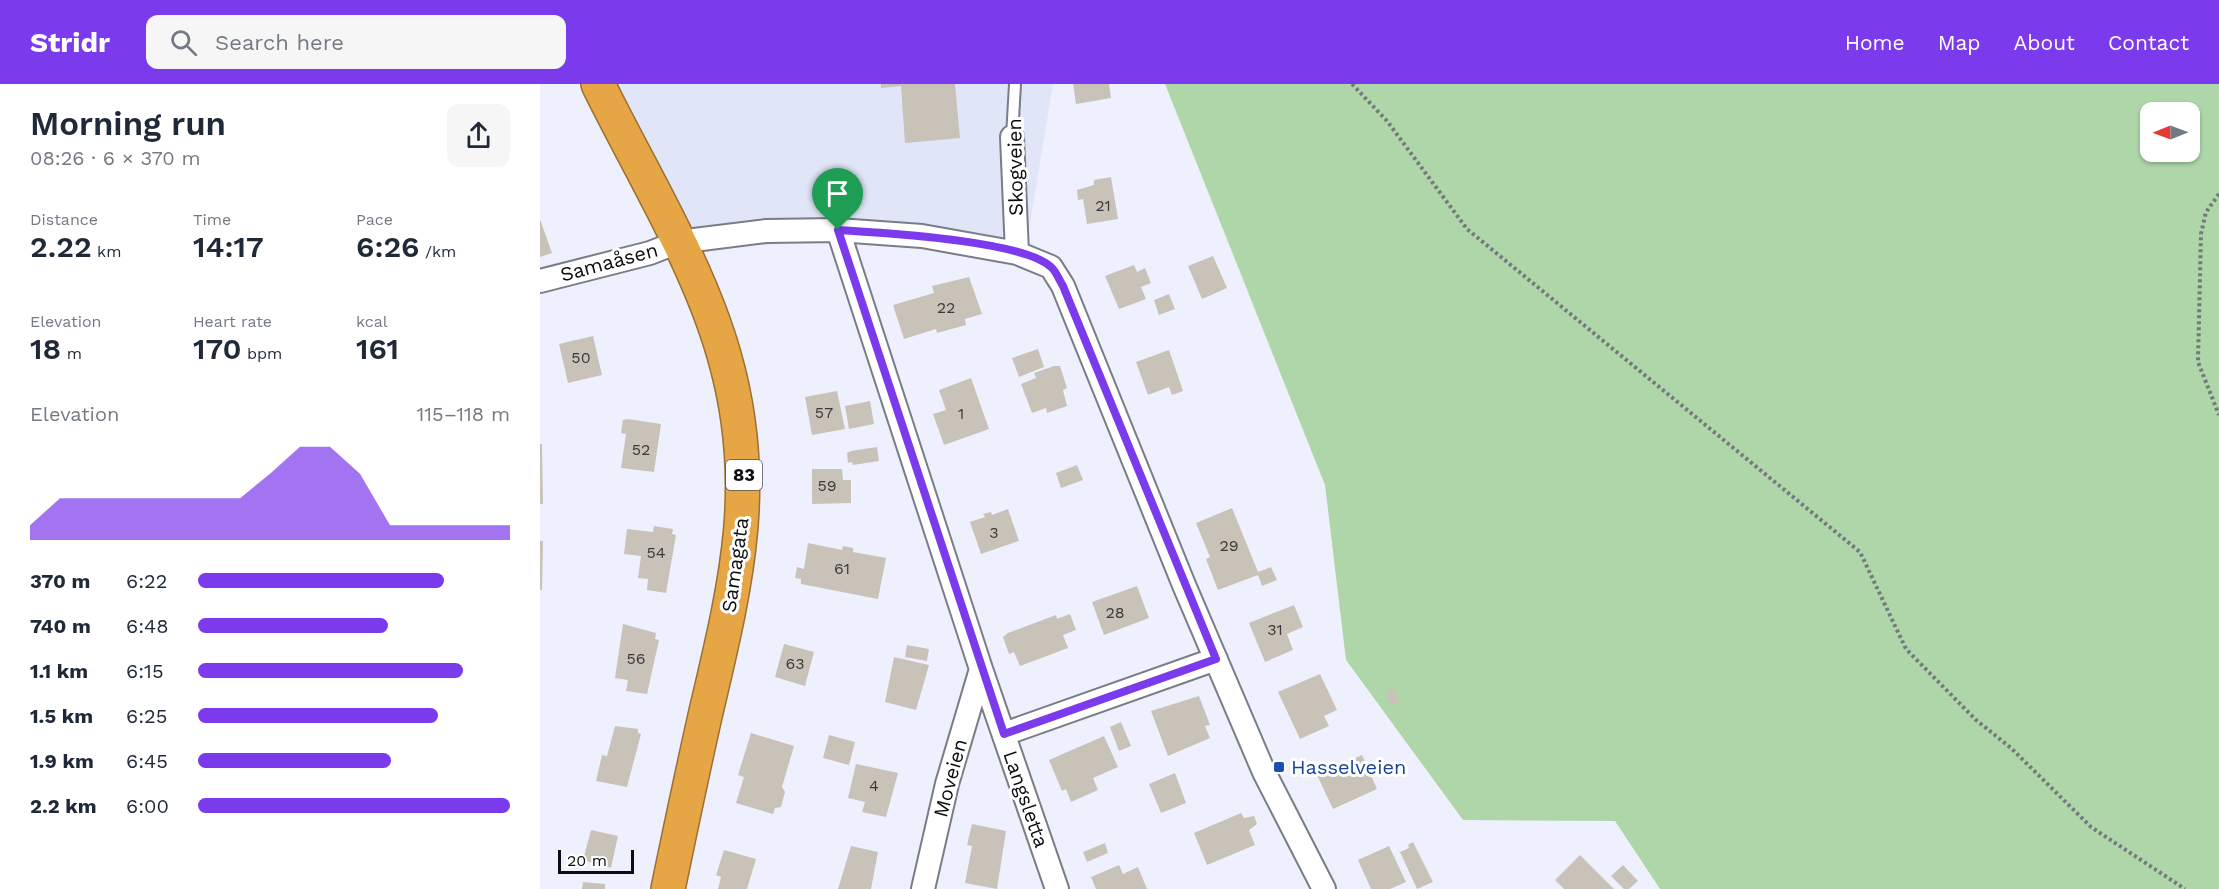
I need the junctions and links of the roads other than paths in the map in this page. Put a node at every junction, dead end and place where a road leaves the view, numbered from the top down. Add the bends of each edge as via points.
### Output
1 (598, 84) edge
2 (1015, 84) edge
3 (1012, 137) joint
4 (838, 230) junction
5 (678, 242) junction
6 (1017, 253) junction
7 (540, 281) edge
8 (1216, 659) junction
9 (981, 669) junction
10 (1004, 734) junction
11 (668, 889) edge
12 (924, 889) edge
13 (1057, 889) edge
14 (1324, 889) edge

1 - 5 highway, Samagata / 83
2 - 3 lane, Skogveien
3 - 6 street, Skogveien
4 - 5 street, Samaåsen via 766,231
4 - 6 street, Samaåsen via 922,236
4 - 9 street, Langsletta
5 - 7 street, Samaåsen
5 - 11 highway, Samagata / 83 via 724,353 738,411 745,476 733,597
6 - 8 street via 1051,267 1063,286
8 - 10 street
8 - 14 street via 1264,772
9 - 10 street, Langsletta
9 - 12 street, Moveien via 947,784
10 - 13 street, Langsletta

